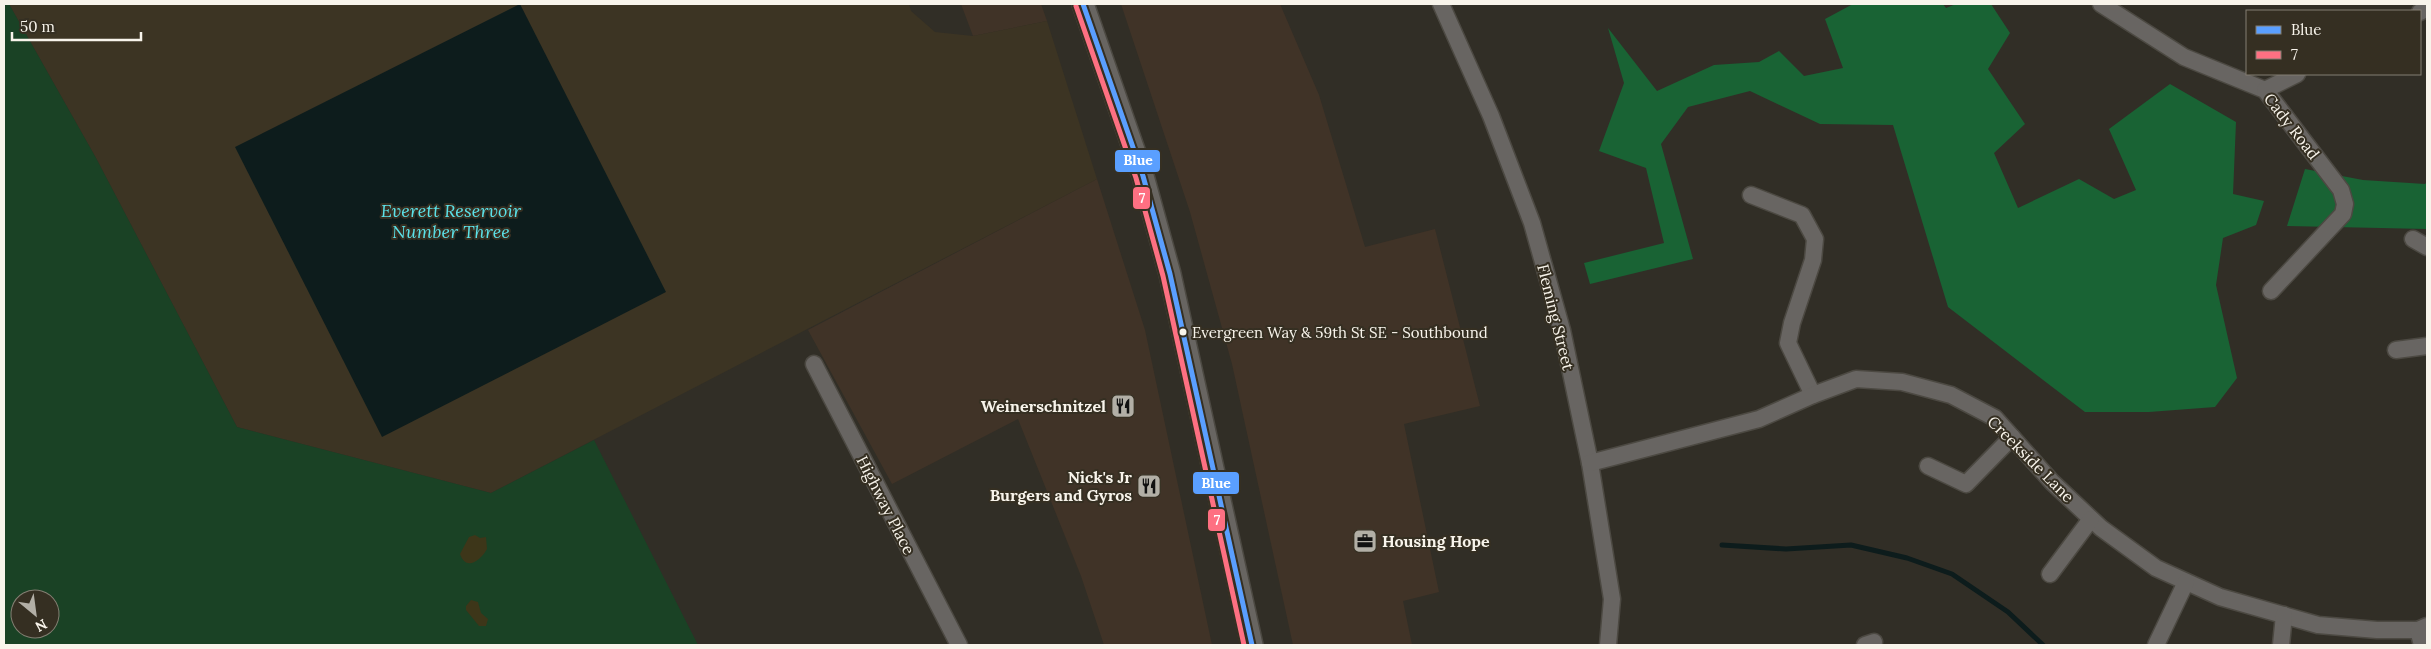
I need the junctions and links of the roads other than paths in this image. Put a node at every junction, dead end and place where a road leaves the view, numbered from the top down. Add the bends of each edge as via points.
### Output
1 (1083, 4) edge
2 (1440, 4) edge
3 (2101, 4) edge
4 (2295, 75) edge
5 (2265, 90) junction
6 (1751, 195) dead end
7 (2271, 290) dead end
8 (2427, 346) edge
9 (2396, 350) dead end
10 (814, 364) dead end
11 (1813, 395) junction
12 (2012, 437) junction
13 (1590, 463) junction
14 (1928, 466) dead end
15 (2092, 519) junction
16 (2050, 574) dead end
17 (2186, 582) junction
18 (2284, 615) junction
19 (2422, 634) edge
20 (959, 645) edge
21 (1252, 645) edge
22 (1608, 645) edge
23 (2156, 645) edge
24 (2281, 645) edge

1 - 21 main road via 1143,176 1170,274
2 - 13 street, Fleming Street via 1491,116 1532,223 1562,330
3 - 5 street, Cady Road via 2184,57
4 - 5 street
5 - 7 street, Cady Road via 2341,190 2345,204 2343,214
6 - 11 street via 1802,214 1815,239 1813,260 1788,343
8 - 9 street
10 - 20 street, Highway Place
11 - 12 street, Creekside Lane via 1856,380 1902,382 1951,395 1995,418
11 - 13 street, Creekside Lane via 1759,419
12 - 14 street via 1966,484
12 - 15 street, Creekside Lane via 2052,482
13 - 22 street, Fleming Street via 1612,598
15 - 16 street
15 - 17 street, Creekside Lane via 2156,568
17 - 18 street, Creekside Lane via 2220,597
17 - 23 street
18 - 19 street, Creekside Lane via 2318,625
18 - 24 street

